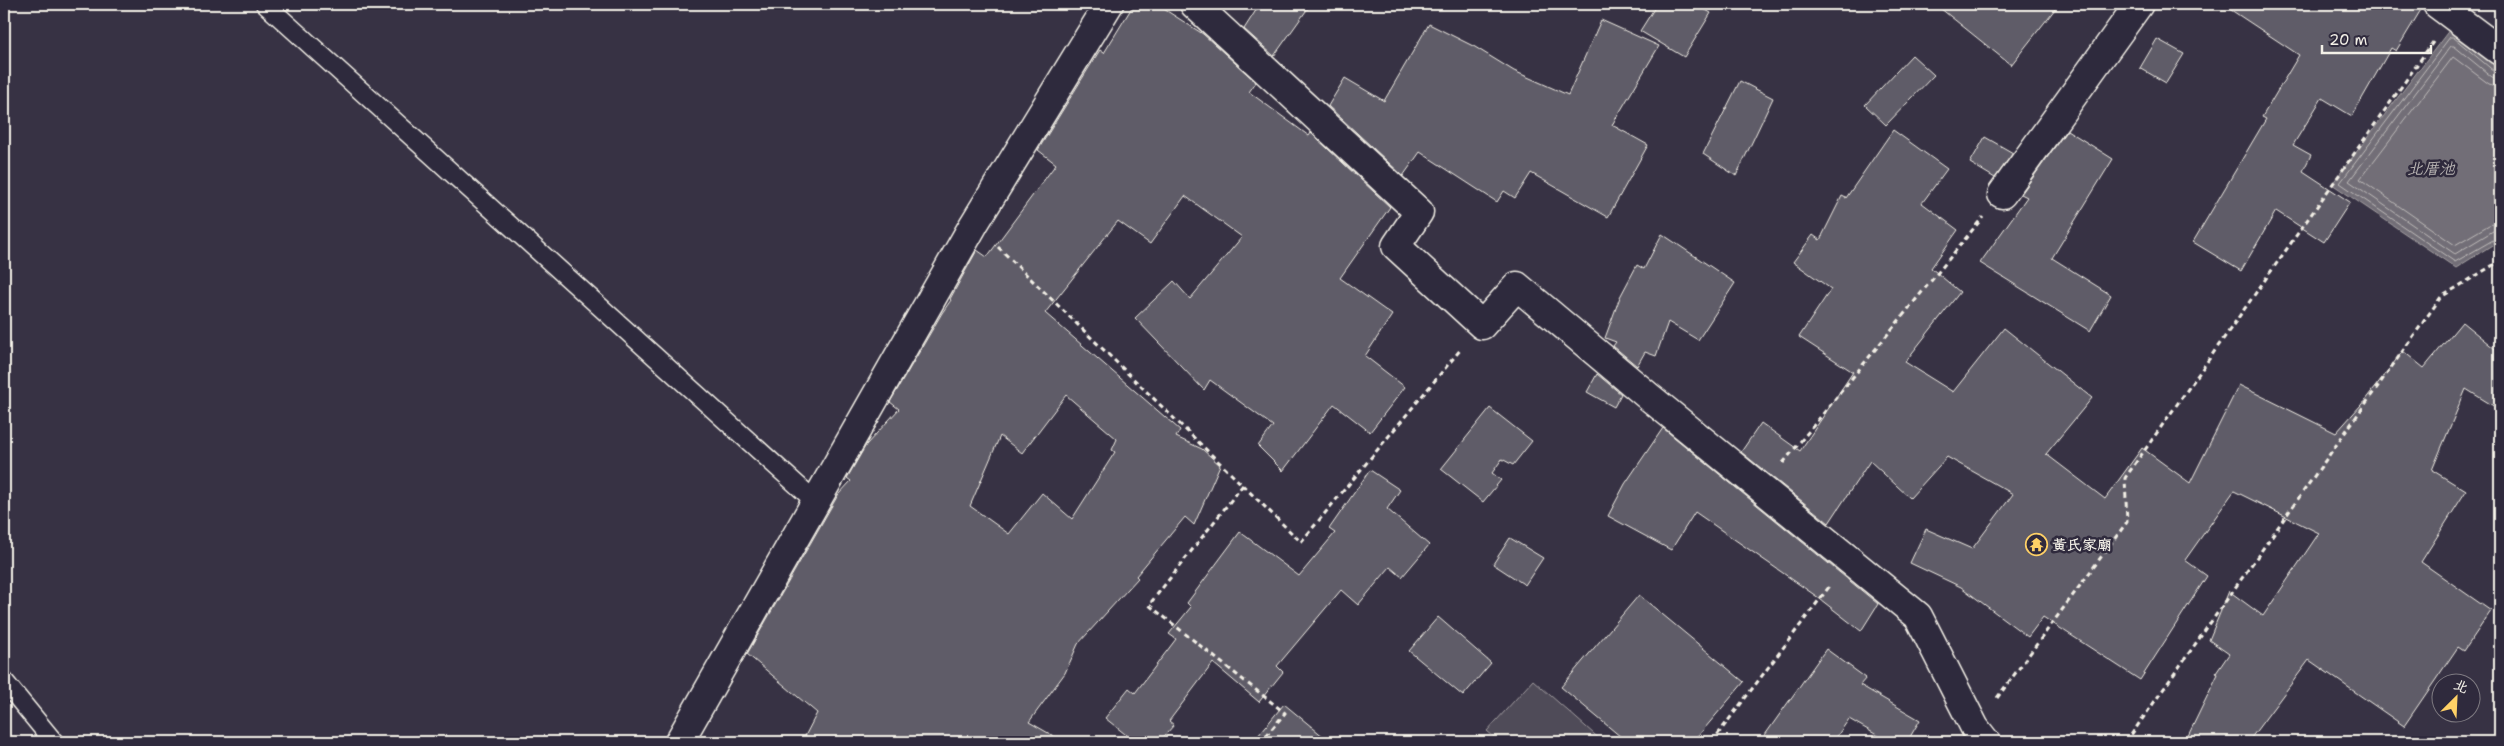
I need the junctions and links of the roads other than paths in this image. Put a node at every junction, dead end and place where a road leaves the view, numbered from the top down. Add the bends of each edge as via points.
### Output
1 (265, 4) edge
2 (1109, 4) edge
3 (1194, 4) edge
4 (2139, 4) edge
5 (2449, 7) edge
6 (2500, 51) edge
7 (2002, 194) road end
8 (816, 502) junction
9 (4, 681) edge
10 (1980, 735) edge
11 (54, 742) edge
12 (679, 742) edge

1 - 8 lane
2 - 8 street via 974,224
3 - 10 street via 1419,212 1396,246 1482,325 1517,286 1918,616
4 - 7 street
5 - 6 street
8 - 12 street
9 - 11 lane

